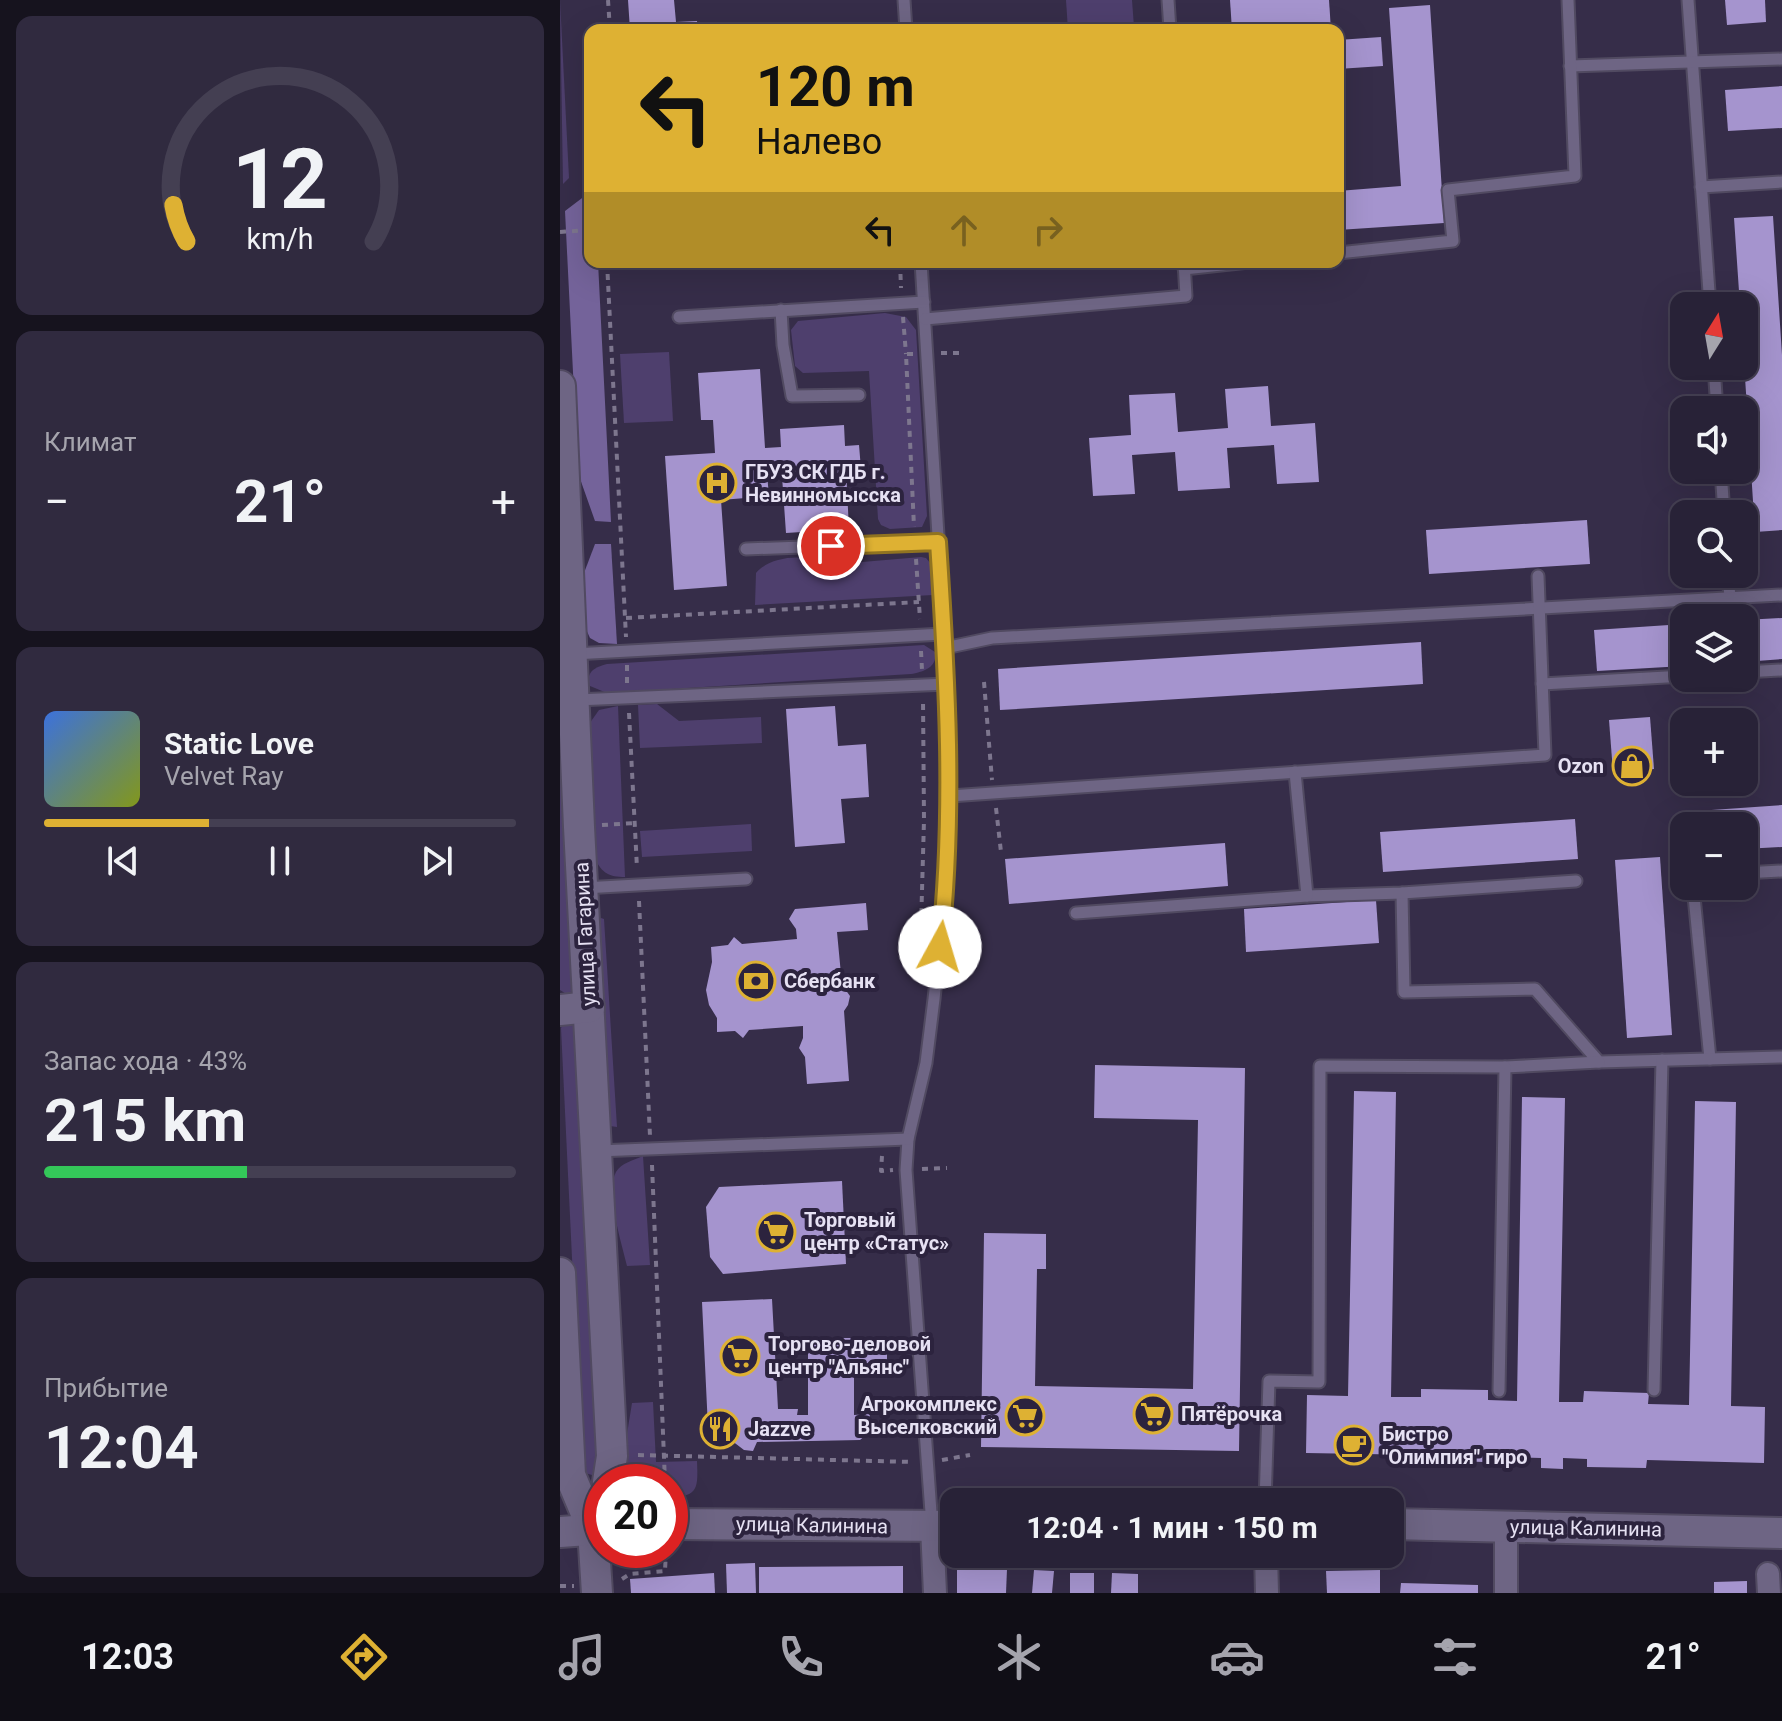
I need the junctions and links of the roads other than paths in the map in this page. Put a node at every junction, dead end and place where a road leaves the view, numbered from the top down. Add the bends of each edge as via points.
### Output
1 (904, 0) edge
2 (1168, 0) edge
3 (1568, 0) edge
4 (1688, 0) edge
5 (906, 24) edge
6 (1170, 24) edge
7 (1782, 59) edge
8 (1693, 64) junction
9 (1570, 66) junction
10 (1782, 182) edge
11 (1701, 187) junction
12 (1344, 252) edge
13 (921, 268) edge
14 (1184, 268) edge
15 (1709, 292) edge
16 (924, 302) junction
17 (781, 310) junction
18 (679, 317) dead end
19 (925, 319) junction
20 (560, 386) edge
21 (859, 395) dead end
22 (938, 542) junction
23 (746, 549) dead end
24 (1538, 576) dead end
25 (1729, 588) edge
26 (1782, 595) edge
27 (1730, 598) junction
28 (1539, 610) junction
29 (943, 634) junction
30 (945, 648) junction
31 (572, 654) junction
32 (1782, 670) edge
33 (1758, 671) edge
34 (1670, 677) edge
35 (947, 684) junction
36 (1542, 684) junction
37 (575, 700) junction
38 (1295, 772) junction
39 (950, 796) junction
40 (1782, 871) edge
41 (1758, 872) edge
42 (746, 879) dead end
43 (1576, 881) dead end
44 (582, 889) junction
45 (1402, 893) junction
46 (1307, 896) junction
47 (1694, 900) edge
48 (1076, 913) dead end
49 (575, 1009) edge
50 (1782, 1057) edge
51 (1710, 1059) junction
52 (1662, 1060) junction
53 (1599, 1062) junction
54 (1505, 1067) junction
55 (908, 1139) junction
56 (597, 1151) junction
57 (560, 1273) edge
58 (1654, 1390) dead end
59 (1499, 1391) dead end
60 (611, 1464) edge
61 (1265, 1488) edge
62 (584, 1497) edge
63 (940, 1516) edge
64 (688, 1524) edge
65 (1404, 1524) edge
66 (584, 1525) edge
67 (940, 1527) edge
68 (1506, 1527) junction
69 (560, 1532) edge
70 (1782, 1533) edge
71 (940, 1552) edge
72 (598, 1568) edge
73 (1266, 1568) edge
74 (597, 1593) edge
75 (935, 1593) edge
76 (1267, 1593) edge
77 (1506, 1593) edge

1 - 5 lane
2 - 6 lane
3 - 9 lane
4 - 8 lane
7 - 8 lane
8 - 9 lane
8 - 11 lane
9 - 12 lane via 1575,176 1448,190 1453,241
10 - 11 lane
11 - 15 lane
13 - 16 lane
14 - 19 lane via 1186,296
16 - 17 lane
16 - 19 lane
17 - 18 lane
17 - 21 lane via 792,396
19 - 22 lane
20 - 31 main road, улица Гагарина
22 - 23 lane
22 - 29 lane
24 - 28 lane
25 - 27 lane
26 - 27 lane
27 - 28 lane
28 - 30 lane via 992,638
28 - 36 lane
29 - 30 lane
29 - 31 lane
30 - 35 lane
31 - 37 main road, улица Гагарина
32 - 33 lane
34 - 36 lane
35 - 37 lane
35 - 39 lane
36 - 38 lane via 1545,755
37 - 44 main road, улица Гагарина
38 - 39 lane
38 - 46 lane
39 - 55 lane via 934,999
40 - 41 lane
42 - 44 lane
43 - 45 lane
44 - 49 main road, улица Гагарина
45 - 46 lane
45 - 53 lane via 1404,992 1535,989
46 - 48 lane
47 - 51 lane
49 - 56 main road, улица Гагарина
50 - 51 lane
51 - 52 lane
52 - 53 lane
52 - 58 lane
53 - 54 lane
54 - 59 lane
54 - 61 lane via 1320,1066 1319,1382 1269,1381
55 - 56 lane
55 - 63 lane via 926,1462
56 - 60 main road, улица Гагарина
57 - 62 main road via 570,1475
64 - 67 main road, улица Калинина
65 - 68 main road, улица Калинина
66 - 69 main road
68 - 70 main road, улица Калинина
68 - 77 street
71 - 75 street
72 - 74 main road
73 - 76 street

